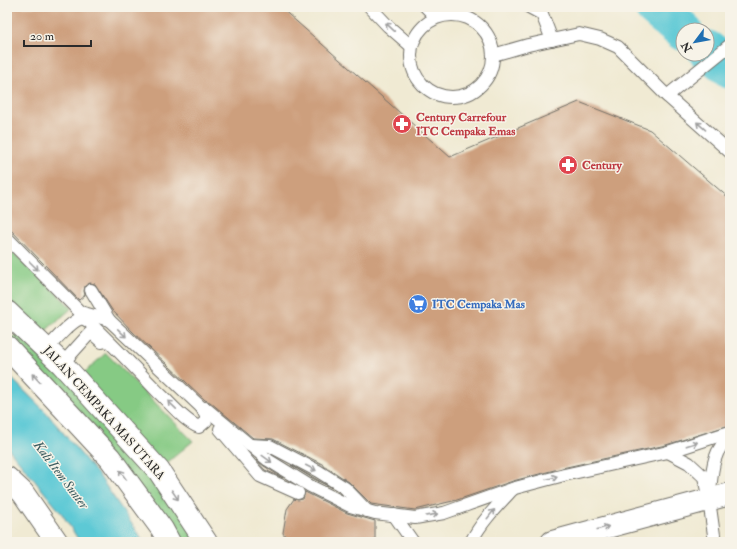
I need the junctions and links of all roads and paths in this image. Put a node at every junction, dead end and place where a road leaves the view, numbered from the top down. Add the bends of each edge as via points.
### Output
1 (370, 7) edge
2 (426, 7) edge
3 (529, 7) edge
4 (464, 12) edge
5 (436, 17) junction
6 (552, 40) junction
7 (730, 45) edge
8 (411, 46) junction
9 (493, 55) junction
10 (667, 96) junction
11 (730, 152) edge
12 (7, 238) edge
13 (92, 290) dead end
14 (7, 312) edge
15 (109, 320) junction
16 (7, 347) edge
17 (54, 356) junction
18 (128, 361) junction
19 (202, 408) junction
20 (730, 432) edge
21 (730, 438) edge
22 (249, 445) junction
23 (668, 452) junction
24 (7, 478) edge
25 (515, 488) junction
26 (298, 492) dead end
27 (730, 494) edge
28 (709, 500) junction
29 (367, 511) junction
30 (394, 515) junction
31 (57, 542) edge
32 (169, 542) edge
33 (206, 542) edge
34 (413, 542) edge
35 (471, 542) edge
36 (552, 542) edge
37 (714, 542) edge

8 -> 1 lane
2 - 5 lane
3 - 6 lane via 542,14
4 - 5 lane
4 - 9 lane via 487,34
5 - 8 lane via 415,36
6 - 9 lane
6 - 10 lane via 579,34 600,38 618,47
7 - 10 lane
8 - 9 lane via 416,78 432,92 452,97 474,91 488,76
11 -> 10 lane
12 -> 15 lane via 80,312
13 - 15 lane
14 - 17 main road, JALAN CEMPAKA MAS UTARA
15 -> 19 lane
32 -> 16 main road via 110,458
17 - 18 lane via 90,333 122,360
17 - 18 lane via 73,323 84,319
17 -> 33 main road, JALAN CEMPAKA MAS UTARA via 159,471
19 -> 18 lane via 206,421 199,427 193,425
19 - 22 lane
19 - 26 lane via 260,476
23 -> 20 lane
21 - 28 lane via 718,450 711,475
22 -> 29 lane via 310,486 350,506
22 -> 29 lane via 270,446 318,471 345,488
25 -> 23 lane
23 - 28 lane via 689,463 704,477
24 - 31 main road via 23,493
30 -> 25 lane via 415,518 444,513
35 -> 25 lane via 477,531
27 - 28 main road
36 -> 28 main road
28 - 37 lane
29 - 30 lane
30 - 34 lane

